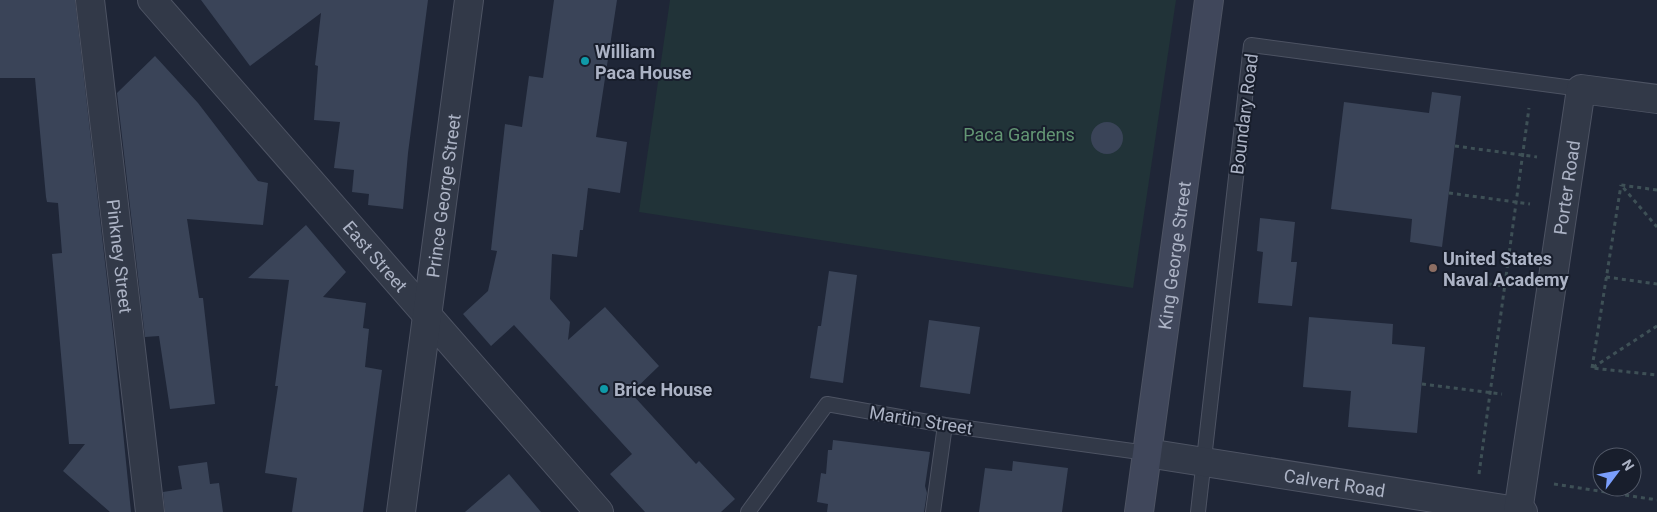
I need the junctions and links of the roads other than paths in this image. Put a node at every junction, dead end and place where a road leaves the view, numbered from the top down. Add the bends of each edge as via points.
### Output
1 (90, 0) edge
2 (152, 0) edge
3 (469, 0) edge
4 (1210, 0) edge
5 (1581, 89) junction
6 (1657, 99) edge
7 (426, 314) junction
8 (945, 425) junction
9 (1147, 453) junction
10 (1204, 462) junction
11 (150, 512) edge
12 (401, 512) edge
13 (599, 512) edge
14 (748, 512) edge
15 (932, 512) edge
16 (1139, 512) edge
17 (1198, 512) edge
18 (1520, 512) edge

1 - 11 street, Pinkney Street
2 - 7 street, East Street
3 - 7 street, Prince George Street
4 - 9 street, King George Street
5 - 6 street
5 - 10 lane, Boundary Road via 1251,46
5 - 18 street, Porter Road
7 - 12 street, Prince George Street
7 - 13 street, East Street
8 - 9 lane, Martin Street
8 - 14 lane, Martin Street via 826,404
8 - 15 lane
9 - 10 street, Calvert Road
9 - 16 street, King George Street
10 - 17 lane, Boundary Road
10 - 18 street, Calvert Road

